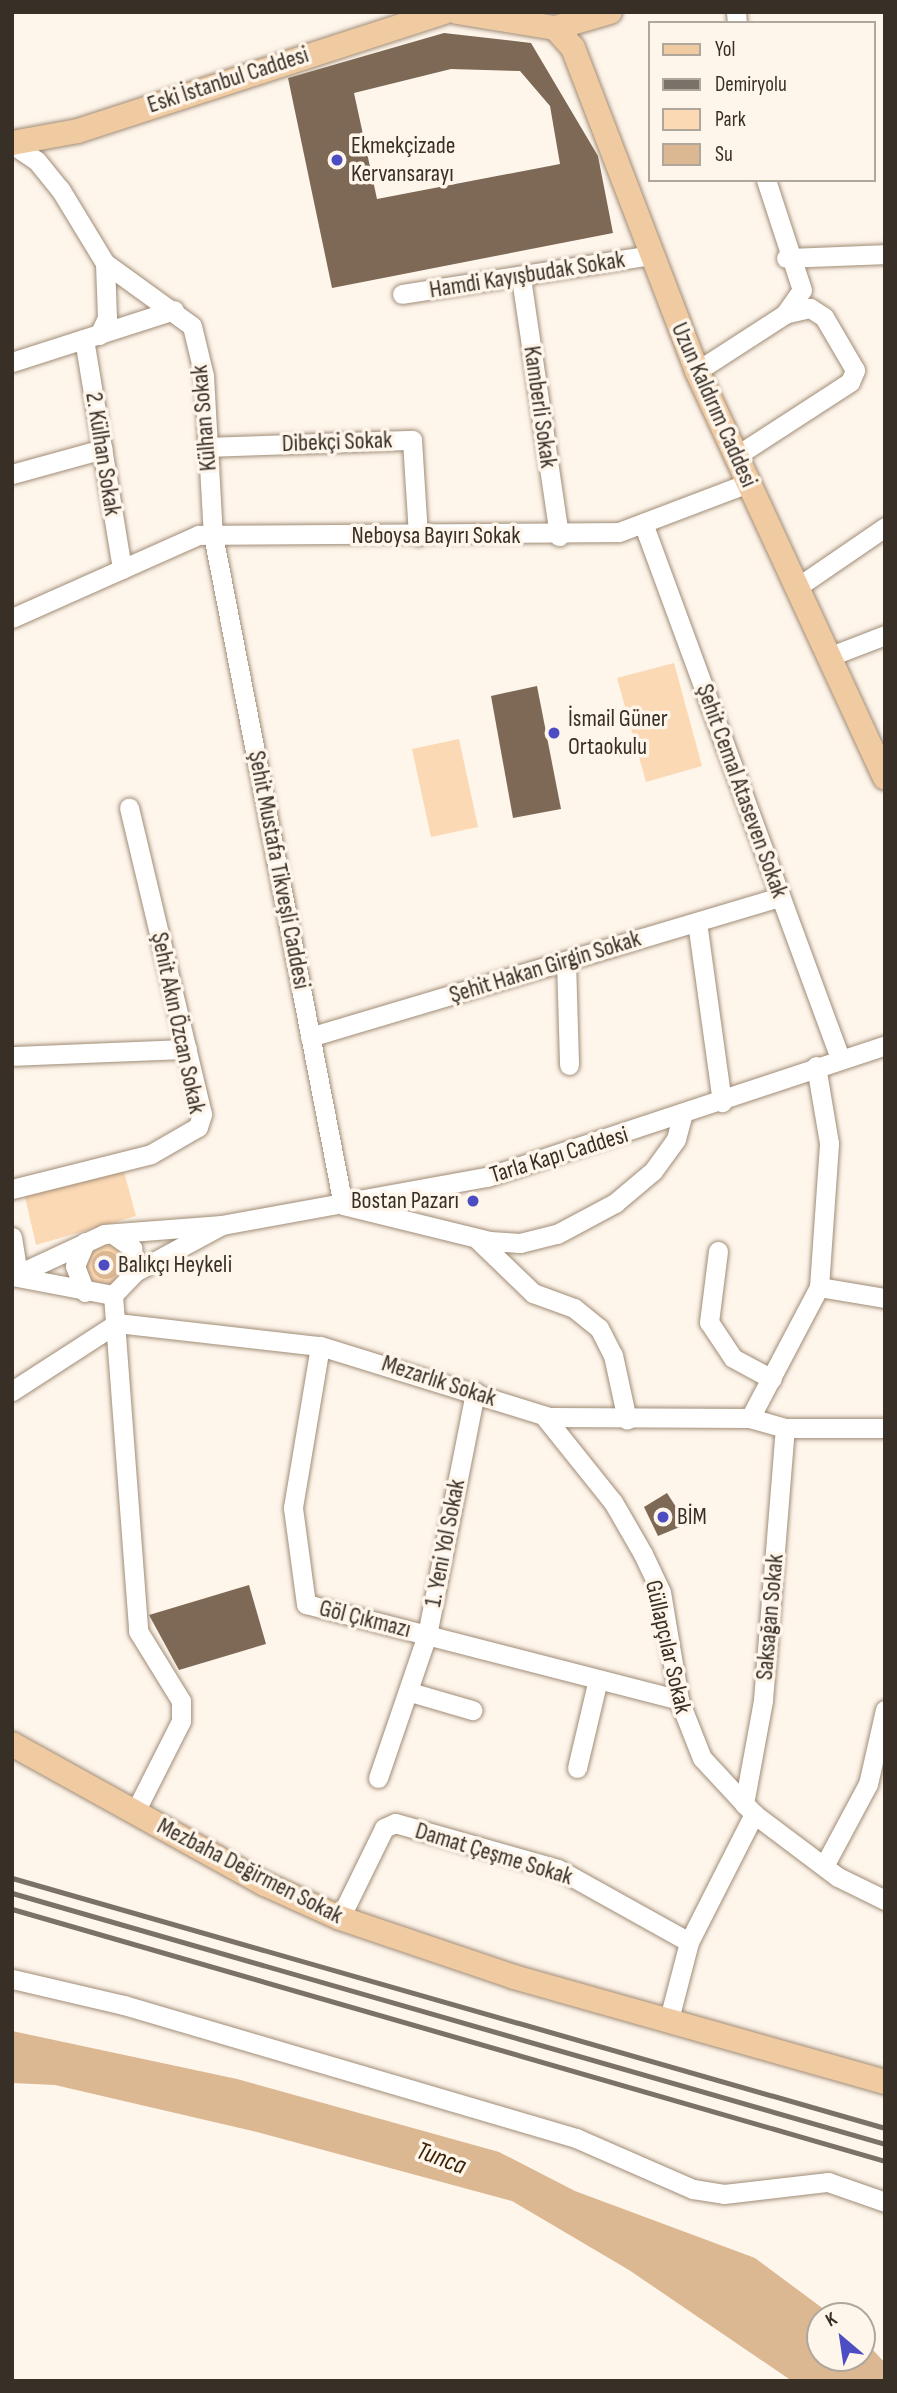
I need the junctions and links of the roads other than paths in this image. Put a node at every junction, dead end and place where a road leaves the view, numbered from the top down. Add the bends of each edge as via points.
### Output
1 (444, 12) edge
2 (457, 12) edge
3 (610, 12) edge
4 (555, 28) junction
5 (12, 144) edge
6 (767, 182) edge
7 (885, 254) edge
8 (651, 255) junction
9 (786, 258) junction
10 (105, 263) junction
11 (521, 278) junction
12 (402, 293) dead end
13 (174, 310) junction
14 (785, 314) junction
15 (92, 337) junction
16 (12, 362) edge
17 (697, 371) junction
18 (208, 447) junction
19 (103, 449) junction
20 (736, 456) junction
21 (12, 474) edge
22 (748, 483) junction
23 (643, 523) junction
24 (885, 527) edge
25 (213, 535) junction
26 (418, 536) junction
27 (559, 536) junction
28 (122, 569) junction
29 (796, 588) junction
30 (12, 618) edge
31 (885, 635) edge
32 (828, 657) junction
33 (883, 769) edge
34 (129, 808) dead end
35 (781, 897) junction
36 (697, 922) junction
37 (566, 961) junction
38 (310, 1037) junction
39 (884, 1047) edge
40 (187, 1049) junction
41 (12, 1056) edge
42 (840, 1058) junction
43 (569, 1065) dead end
44 (816, 1066) junction
45 (722, 1102) junction
46 (682, 1116) junction
47 (12, 1189) edge
48 (343, 1205) junction
49 (222, 1224) junction
50 (113, 1234) junction
51 (477, 1238) junction
52 (12, 1239) edge
53 (85, 1242) junction
54 (718, 1251) dead end
55 (135, 1272) junction
56 (15, 1275) edge
57 (819, 1287) junction
58 (85, 1292) junction
59 (113, 1295) junction
60 (885, 1298) edge
61 (117, 1323) junction
62 (320, 1346) junction
63 (772, 1379) junction
64 (12, 1391) edge
65 (475, 1392) junction
66 (544, 1416) junction
67 (750, 1418) junction
68 (627, 1420) junction
69 (785, 1428) junction
70 (885, 1428) edge
71 (427, 1635) junction
72 (598, 1679) junction
73 (410, 1692) junction
74 (678, 1700) junction
75 (472, 1710) dead end
76 (885, 1710) edge
77 (12, 1744) edge
78 (577, 1768) dead end
79 (378, 1778) dead end
80 (876, 1787) edge
81 (749, 1809) junction
82 (135, 1812) junction
83 (824, 1867) junction
84 (885, 1900) edge
85 (340, 1918) junction
86 (690, 1942) junction
87 (12, 1979) edge
88 (669, 2019) junction
89 (885, 2082) edge
90 (885, 2202) edge

1 - 5 main road, Eski İstanbul Caddesi via 78,131
2 - 4 main road
3 - 4 main road
4 - 8 main road, Uzun Kaldırım Caddesi via 573,48
5 - 10 street via 37,161 60,189
6 - 9 street
7 - 9 street
8 - 11 street, Hamdi Kayışbudak Sokak
8 - 17 main road, Uzun Kaldırım Caddesi
9 - 14 street via 802,290
10 - 13 street via 144,295
10 - 15 street via 107,318
11 - 12 street, Hamdi Kayışbudak Sokak
11 - 27 street, Kamberli Sokak
13 - 15 street
13 - 18 street, Külhan Sokak via 192,326 204,376
14 - 17 street
14 - 20 street via 810,309 824,317 855,370 850,382
15 - 16 street
15 - 19 street, 2. Külhan Sokak
17 - 20 main road, Uzun Kaldırım Caddesi
18 - 25 street, Külhan Sokak
18 - 26 street, Dibekçi Sokak via 412,440
19 - 21 street
19 - 28 street, 2. Külhan Sokak
20 - 22 main road, Uzun Kaldırım Caddesi
22 - 23 street, Neboysa Bayırı Sokak
22 - 29 main road, Uzun Kaldırım Caddesi
23 - 27 street, Neboysa Bayırı Sokak via 619,532
23 - 35 street, Şehit Cemal Ataseven Sokak
24 - 29 street
25 - 26 street, Neboysa Bayırı Sokak
25 - 28 street, Neboysa Bayırı Sokak via 198,535
25 - 38 street, Şehit Mustafa Tikveşli Caddesi
26 - 27 street, Neboysa Bayırı Sokak
28 - 30 street, Neboysa Bayırı Sokak
29 - 32 main road, Uzun Kaldırım Caddesi
31 - 32 street
32 - 33 main road, Uzun Kaldırım Caddesi
34 - 40 street, Şehit Akın Özcan Sokak
35 - 36 street, Şehit Hakan Girgin Sokak
35 - 42 street, Şehit Cemal Ataseven Sokak
36 - 37 street, Şehit Hakan Girgin Sokak
36 - 45 street
37 - 38 street, Şehit Hakan Girgin Sokak
37 - 43 street
38 - 48 street, Şehit Mustafa Tikveşli Caddesi
39 - 42 street, Tarla Kapı Caddesi
40 - 41 street
40 - 47 street, Şehit Akın Özcan Sokak via 202,1114 187,1138 151,1154
42 - 44 street, Tarla Kapı Caddesi
44 - 45 street, Tarla Kapı Caddesi
44 - 57 street via 829,1143
45 - 46 street, Tarla Kapı Caddesi
46 - 48 street, Tarla Kapı Caddesi via 487,1177
46 - 51 street via 676,1139 653,1171 589,1220 520,1243
48 - 49 street, Tarla Kapı Caddesi
48 - 51 street
49 - 50 street, Tarla Kapı Caddesi
49 - 55 street, Tarla Kapı Caddesi
50 - 53 street, Tarla Kapı Caddesi
50 - 55 street via 132,1248
51 - 68 street via 533,1293 574,1308 598,1328 613,1355
52 - 56 street
53 - 56 street, Tarla Kapı Caddesi
53 - 58 street via 75,1266
54 - 63 street via 709,1322 733,1358
55 - 59 street, Tarla Kapı Caddesi
56 - 58 street
57 - 60 street
57 - 63 street
58 - 59 street
59 - 61 street, Mezbaha Değirmen Sokak
61 - 62 street, Mezarlık Sokak
61 - 64 street
61 - 82 street, Mezbaha Değirmen Sokak via 138,1631 181,1701 181,1721
62 - 65 street, Mezarlık Sokak
62 - 71 street, Göl Çıkmazı via 293,1507 300,1590 306,1604 321,1610
63 - 67 street
65 - 66 street, Mezarlık Sokak
65 - 71 street, 1. Yeni Yol Sokak
66 - 68 street, Mezarlık Sokak
66 - 74 street, Güllapçılar Sokak via 613,1502 661,1592
67 - 68 street, Mezarlık Sokak
67 - 69 street, Mezarlık Sokak
69 - 70 street, Mezarlık Sokak
69 - 81 street, Saksağan Sokak via 763,1700
71 - 72 street, Göl Çıkmazı
71 - 73 street, 1. Yeni Yol Sokak
72 - 74 street, Göl Çıkmazı
72 - 78 street
73 - 75 street
73 - 79 street, 1. Yeni Yol Sokak
74 - 81 street, Güllapçılar Sokak via 702,1758
76 - 80 street
77 - 82 main road
80 - 83 street
81 - 83 street, Güllapçılar Sokak
81 - 86 street, Saksağan Sokak
82 - 85 main road, Mezbaha Değirmen Sokak
83 - 84 street, Güllapçılar Sokak
85 - 86 street, Damat Çeşme Sokak via 384,1828 395,1823 558,1868
85 - 88 main road, Mezbaha Değirmen Sokak via 514,1977
86 - 88 street, Saksağan Sokak
87 - 90 street via 124,2005 576,2138 692,2189 724,2194 828,2182
88 - 89 main road, Mezbaha Değirmen Sokak

